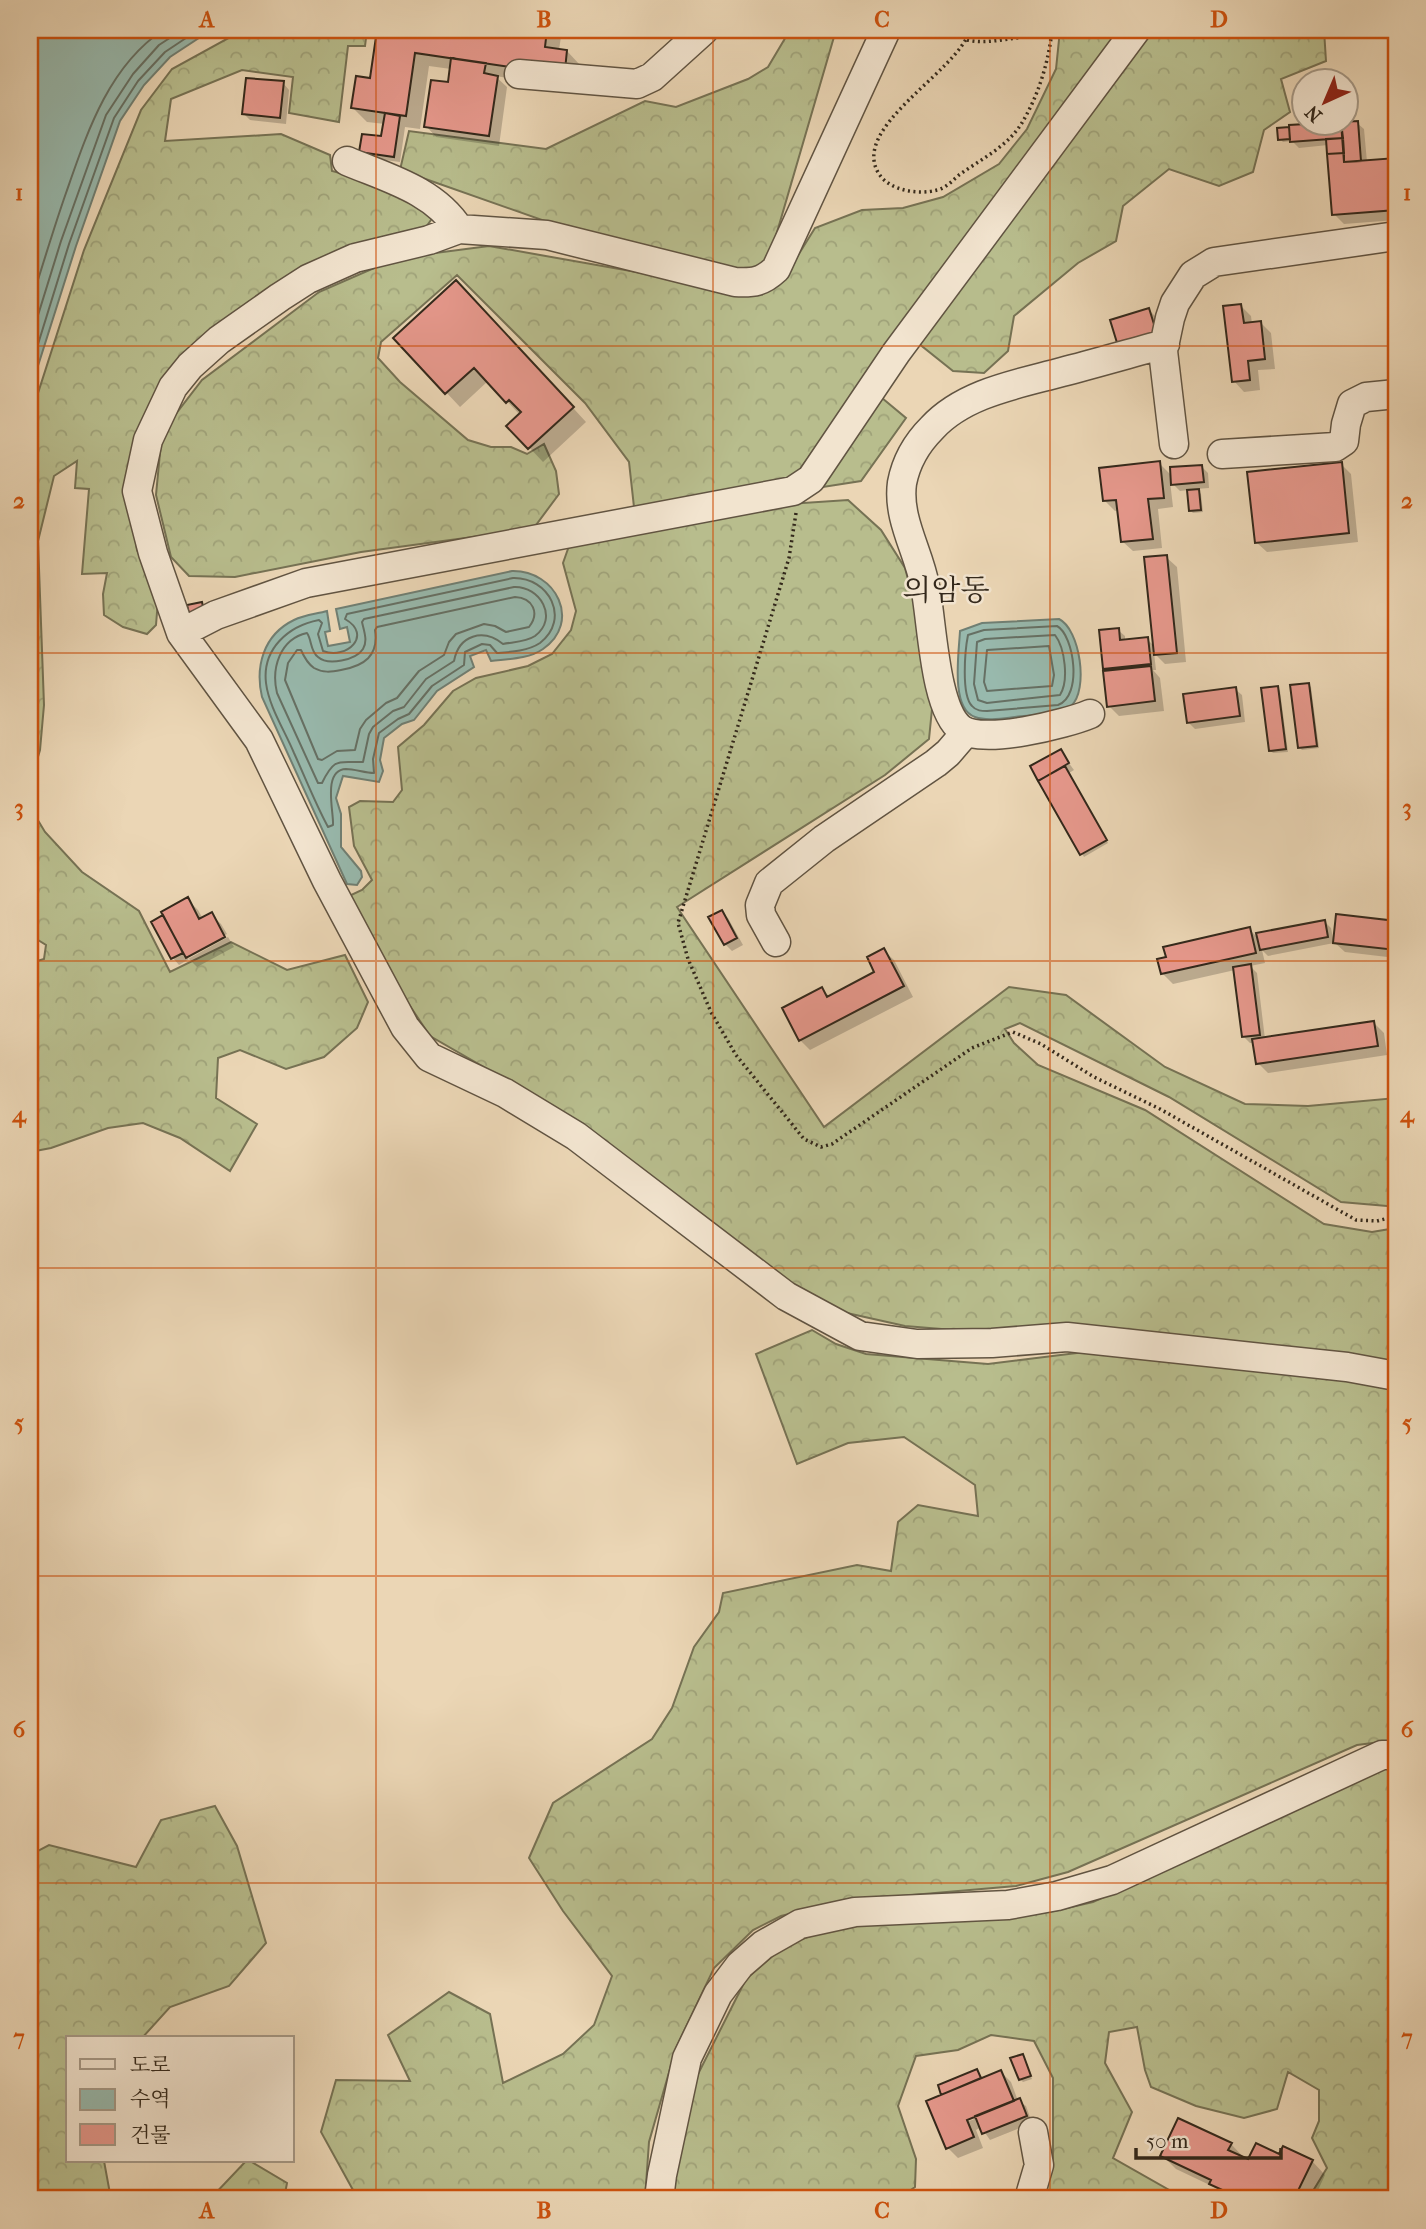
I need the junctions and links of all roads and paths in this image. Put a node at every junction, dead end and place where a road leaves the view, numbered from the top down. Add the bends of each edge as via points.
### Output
1 (704, 30) edge
2 (886, 30) edge
3 (970, 30) edge
4 (1052, 30) edge
5 (1136, 30) edge
6 (1051, 38) junction
7 (965, 40) junction
8 (519, 74) dead end
9 (347, 160) dead end
10 (459, 229) junction
11 (1396, 236) edge
12 (1165, 344) junction
13 (1396, 394) edge
14 (1174, 444) dead end
15 (1222, 454) dead end
16 (811, 479) junction
17 (181, 633) junction
18 (1090, 714) dead end
19 (966, 732) junction
20 (776, 942) dead end
21 (1396, 1216) edge
22 (1396, 1376) edge
23 (1396, 1755) edge
24 (1033, 2132) dead end
25 (659, 2199) edge
26 (1029, 2199) edge

1 - 8 street via 652,77 637,84
2 - 10 street via 776,269 766,279 735,282 547,235
3 - 7 path
4 - 6 path
5 - 16 street via 896,353
6 - 7 path
6 - 7 path via 1048,59 1023,122 1003,144 938,190 916,191 888,184 874,166 877,139
9 - 10 street via 423,194 439,204
10 - 17 street via 355,258 308,279 219,340 173,387 148,440 138,491 153,553
11 - 12 street via 1214,262 1193,275 1175,303
12 - 14 street
12 - 19 street via 968,401 932,427 908,463 902,503 926,587 930,637 948,712
13 - 15 street via 1366,397 1352,404 1344,441 1335,447
16 - 17 street via 793,491 771,496 306,583 216,615
16 - 21 path via 797,509 789,558 678,923 711,1012 745,1065 804,1139 821,1147 832,1144 972,1048 1013,1032 1356,1220
17 - 22 street via 259,740 379,981 405,1027 429,1057 505,1093 576,1136 786,1296 860,1336 917,1344 1067,1337
18 - 19 street via 1035,730
19 - 20 street via 936,763 824,839 769,883 761,915
23 - 25 street via 1382,1755 1112,1880 1008,1905 855,1912 800,1924 764,1945 740,1965 718,1994 687,2058
24 - 26 street via 1039,2165

